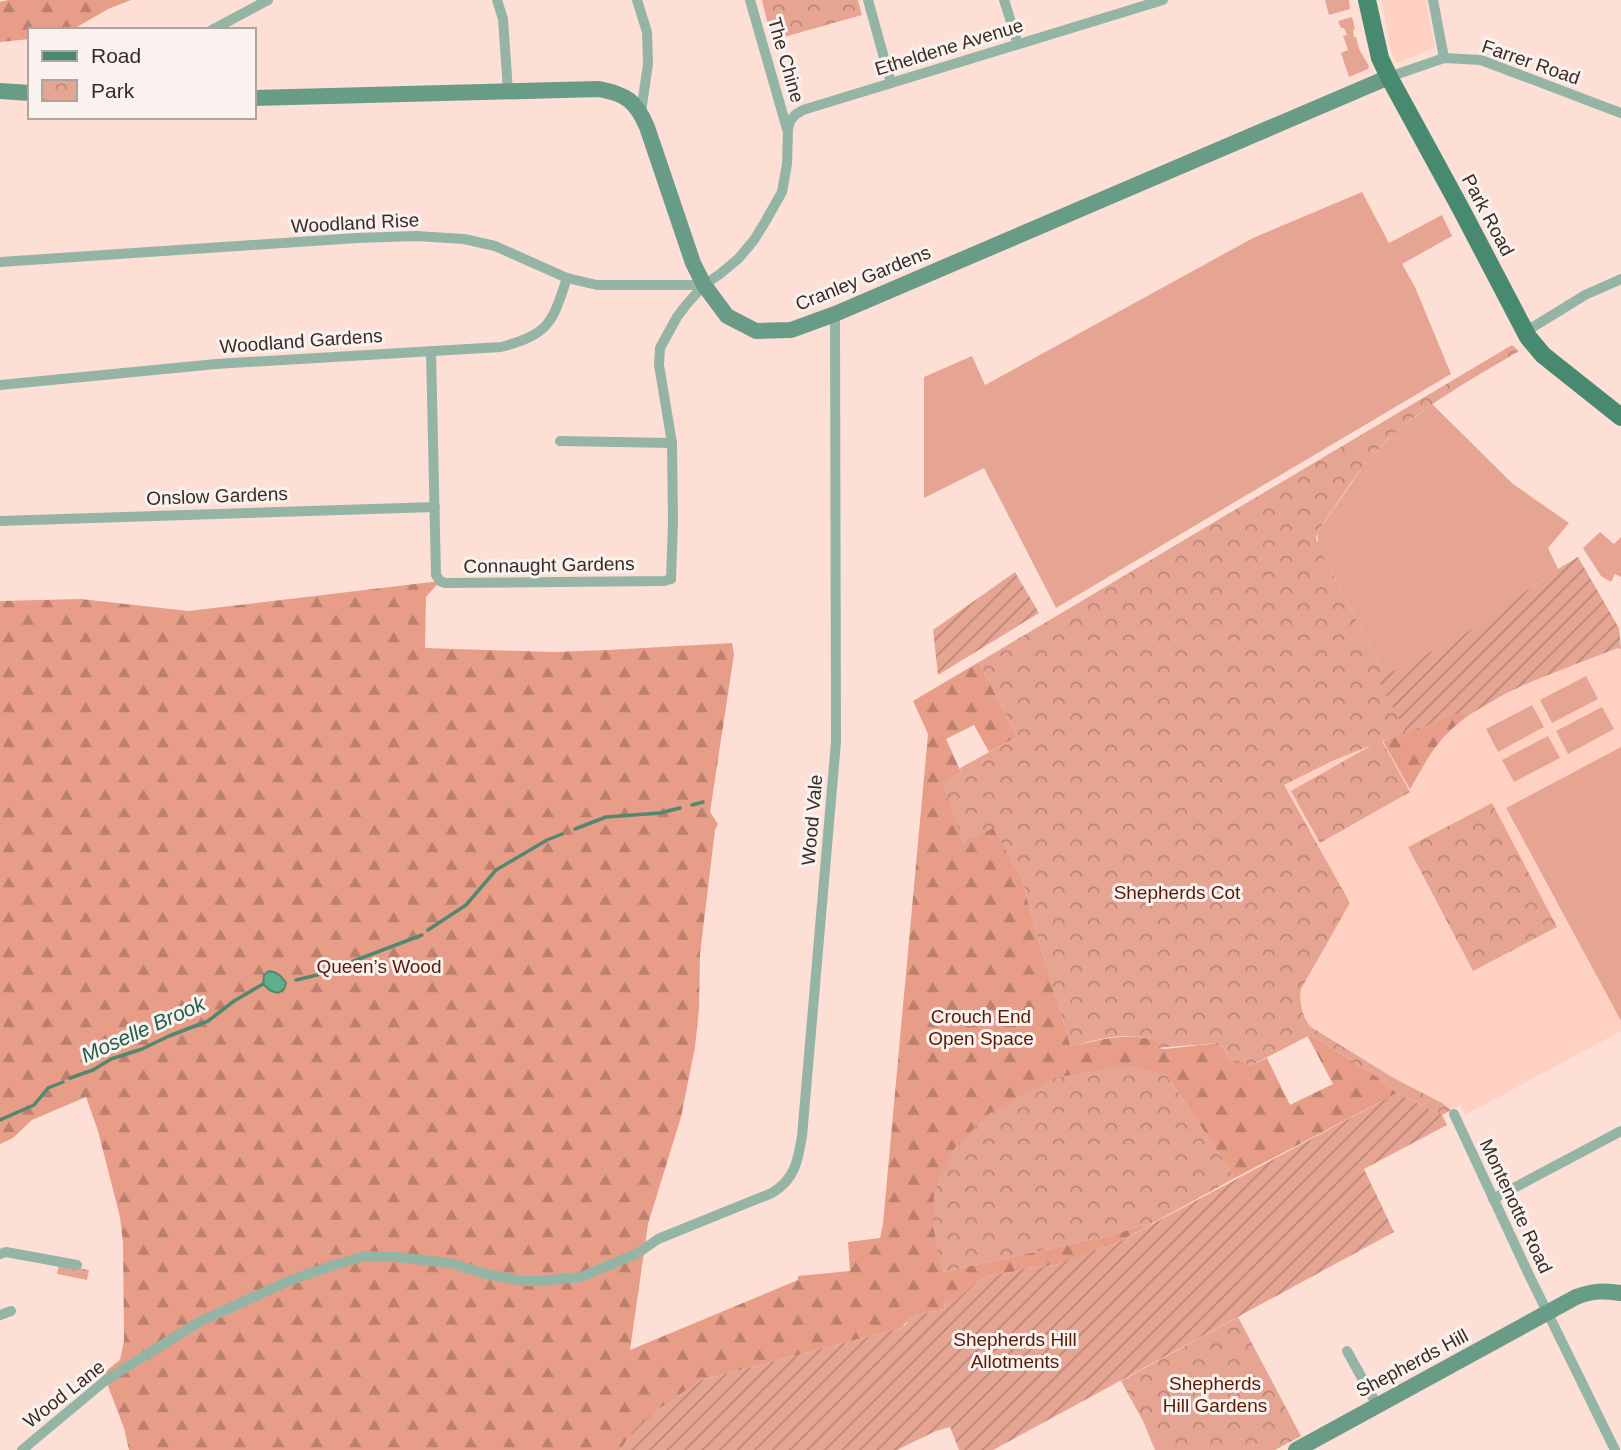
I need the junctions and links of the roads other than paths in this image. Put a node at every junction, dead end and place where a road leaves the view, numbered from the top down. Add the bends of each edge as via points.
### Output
1 (268, 0) edge
2 (497, 0) edge
3 (637, 0) edge
4 (750, 0) edge
5 (867, 0) edge
6 (1004, 0) edge
7 (1163, 0) edge
8 (1367, 0) edge
9 (1433, 0) edge
10 (216, 28) edge
11 (1018, 44) junction
12 (1444, 58) junction
13 (1389, 78) junction
14 (891, 83) junction
15 (0, 91) edge
16 (508, 91) junction
17 (28, 93) edge
18 (256, 98) edge
19 (641, 112) junction
20 (1621, 113) edge
21 (789, 125) junction
22 (0, 262) edge
23 (567, 278) junction
24 (1621, 279) edge
25 (704, 285) junction
26 (835, 314) junction
27 (1525, 332) junction
28 (431, 351) junction
29 (0, 385) edge
30 (1621, 417) edge
31 (560, 441) dead end
32 (671, 443) junction
33 (435, 507) junction
34 (0, 521) edge
35 (1454, 1114) dead end
36 (1621, 1131) edge
37 (1493, 1199) junction
38 (0, 1254) edge
39 (76, 1265) dead end
40 (1621, 1293) edge
41 (1548, 1313) junction
42 (1347, 1351) dead end
43 (129, 1366) joint
44 (1377, 1405) junction
45 (22, 1450) edge
46 (1296, 1450) edge
47 (1615, 1450) edge

1 - 10 street
2 - 16 street via 503,19
3 - 19 street via 647,32
4 - 21 street, The Chine
5 - 14 street
6 - 11 street
7 - 11 street, Etheldene Avenue
8 - 13 main road, Park Road
9 - 12 street
11 - 14 street, Etheldene Avenue
12 - 13 street, Farrer Road
12 - 20 street, Farrer Road via 1494,64
13 - 26 street, Cranley Gardens
13 - 27 main road, Park Road
14 - 21 street, Etheldene Avenue via 803,110
15 - 17 street
16 - 18 street
16 - 19 street via 599,89 630,99
19 - 25 street, Cranley Gardens
21 - 25 street, The Chine via 782,192 754,240
22 - 23 street, Woodland Rise via 416,236 495,246
23 - 25 street, Woodland Rise via 597,285
23 - 28 street, Woodland Gardens via 556,312 535,335 500,347
24 - 27 street
25 - 26 street, Cranley Gardens via 727,316 756,331 791,330
25 - 32 street, Connaught Gardens via 677,317 660,348
26 - 43 street, Wood Vale via 836,742 803,1136 789,1180 772,1193 657,1239 638,1253 580,1277 523,1281 450,1263 364,1256 291,1280 199,1322
27 - 30 main road, Park Road via 1542,355
28 - 29 street, Woodland Gardens via 216,364
28 - 33 street, Connaught Gardens
31 - 32 street
32 - 33 street, Connaught Gardens via 671,579 664,581 445,583 436,575
33 - 34 street, Onslow Gardens
35 - 37 street, Montenotte Road
36 - 37 street
37 - 41 street, Montenotte Road
38 - 39 street
40 - 41 street, Shepherds Hill via 1594,1291
41 - 44 street, Shepherds Hill
41 - 47 street, Montenotte Road
42 - 44 street
43 - 45 street, Wood Lane
44 - 46 street, Shepherds Hill

